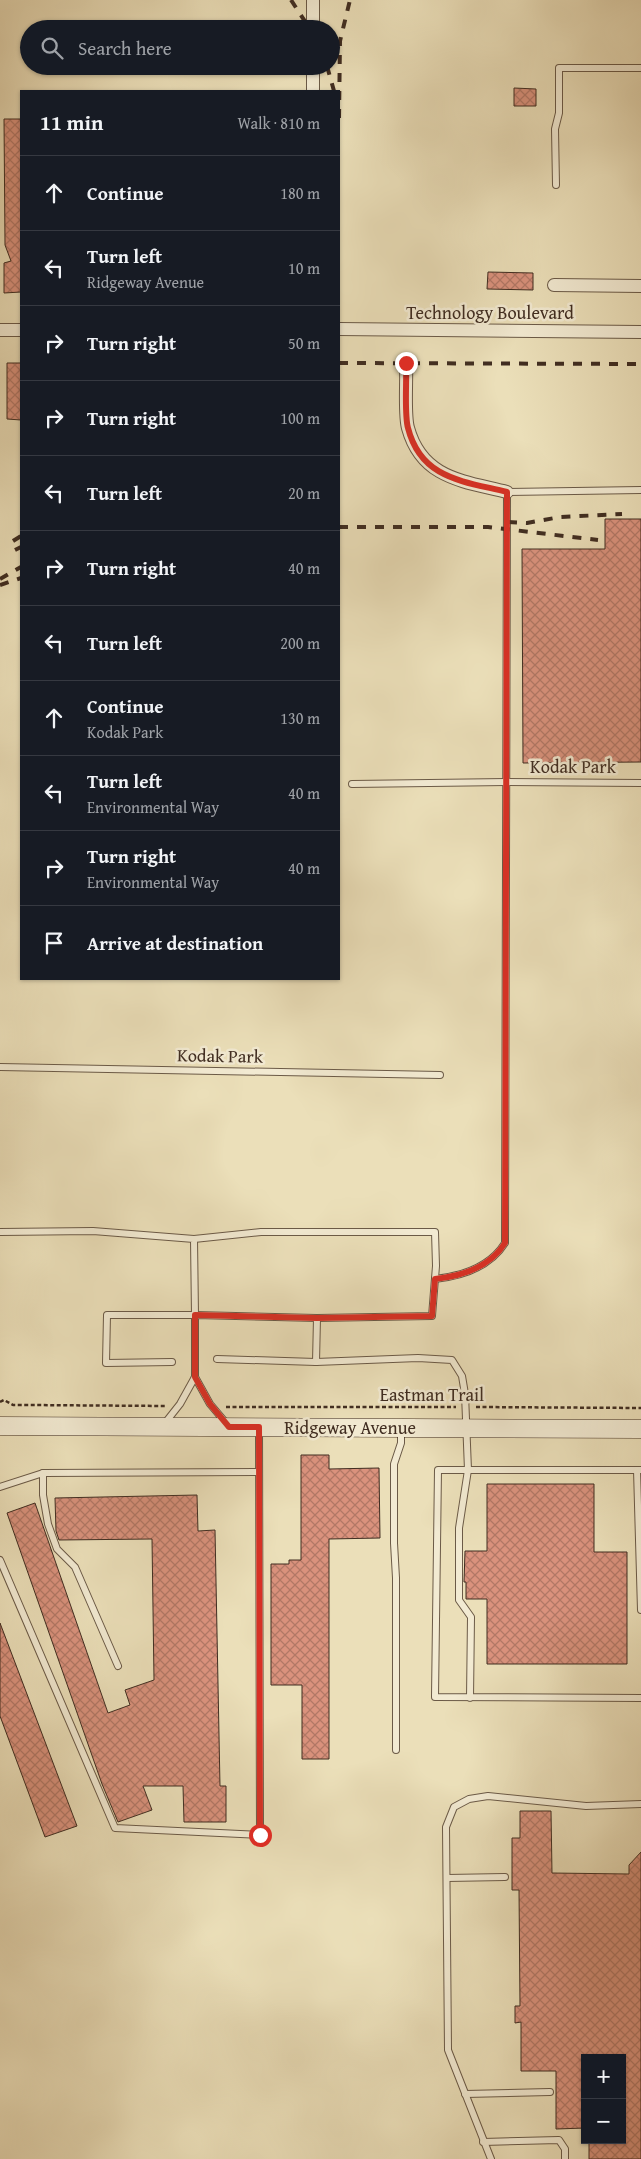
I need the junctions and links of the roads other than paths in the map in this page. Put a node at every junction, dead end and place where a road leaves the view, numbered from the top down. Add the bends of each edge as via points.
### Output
1 (313, 0) edge
2 (313, 20) edge
3 (641, 68) edge
4 (313, 75) edge
5 (313, 90) edge
6 (556, 185) dead end
7 (554, 285) dead end
8 (641, 286) edge
9 (340, 329) edge
10 (0, 330) edge
11 (20, 330) edge
12 (641, 332) edge
13 (406, 363) dead end
14 (641, 490) edge
15 (507, 492) junction
16 (506, 782) junction
17 (641, 783) edge
18 (352, 784) dead end
19 (0, 1067) edge
20 (440, 1075) dead end
21 (0, 1232) edge
22 (194, 1239) junction
23 (435, 1279) junction
24 (195, 1315) junction
25 (317, 1318) junction
26 (217, 1359) dead end
27 (172, 1362) dead end
28 (316, 1362) junction
29 (195, 1377) junction
30 (0, 1426) edge
31 (162, 1427) junction
32 (229, 1427) junction
33 (259, 1427) junction
34 (401, 1428) junction
35 (466, 1428) junction
36 (641, 1429) edge
37 (468, 1470) junction
38 (639, 1470) edge
39 (259, 1472) junction
40 (43, 1473) junction
41 (0, 1487) edge
42 (0, 1560) edge
43 (641, 1610) edge
44 (118, 1666) dead end
45 (470, 1698) junction
46 (641, 1698) edge
47 (396, 1750) dead end
48 (641, 1804) edge
49 (505, 1877) dead end
50 (446, 1878) junction
51 (550, 2092) dead end
52 (465, 2094) junction
53 (483, 2142) junction
54 (491, 2159) edge
55 (565, 2159) edge

1 - 2 street
3 - 6 lane via 559,68
4 - 5 street
7 - 8 street
9 - 12 street, Technology Boulevard
10 - 11 street
13 - 15 street via 408,427 422,460 450,478
14 - 15 lane
15 - 16 lane, Kodak Park
16 - 17 lane, Kodak Park
16 - 18 lane, Kodak Park
16 - 23 lane via 505,1243 490,1260 474,1269 453,1277
19 - 20 lane, Kodak Park
21 - 22 lane via 93,1231
22 - 23 lane via 261,1232 435,1232
22 - 24 lane
23 - 25 lane via 432,1316
24 - 25 lane
24 - 27 lane via 107,1315 106,1363
24 - 29 lane
25 - 28 lane
26 - 28 lane
28 - 35 lane via 452,1360 462,1376
29 - 31 lane
29 - 32 lane via 210,1404
30 - 31 main road, Ridgeway Avenue
31 - 32 main road, Ridgeway Avenue
32 - 33 main road, Ridgeway Avenue
33 - 34 main road, Ridgeway Avenue
33 - 39 lane
34 - 35 main road, Ridgeway Avenue
34 - 47 lane via 401,1443 394,1464
35 - 36 main road, Ridgeway Avenue
35 - 37 lane
37 - 38 lane
37 - 45 lane via 459,1528 459,1600 471,1617
37 - 45 lane via 438,1470 435,1697
38 - 43 lane
39 - 40 lane
39 - 42 lane via 260,1835 115,1828
40 - 41 lane
40 - 44 lane via 48,1524 57,1549 75,1567
45 - 46 lane
48 - 50 lane via 586,1806 488,1796 469,1799 454,1807 446,1827
49 - 50 lane
50 - 52 lane via 448,2050
51 - 52 lane
52 - 53 lane
53 - 54 lane
53 - 55 lane via 559,2140 565,2149

